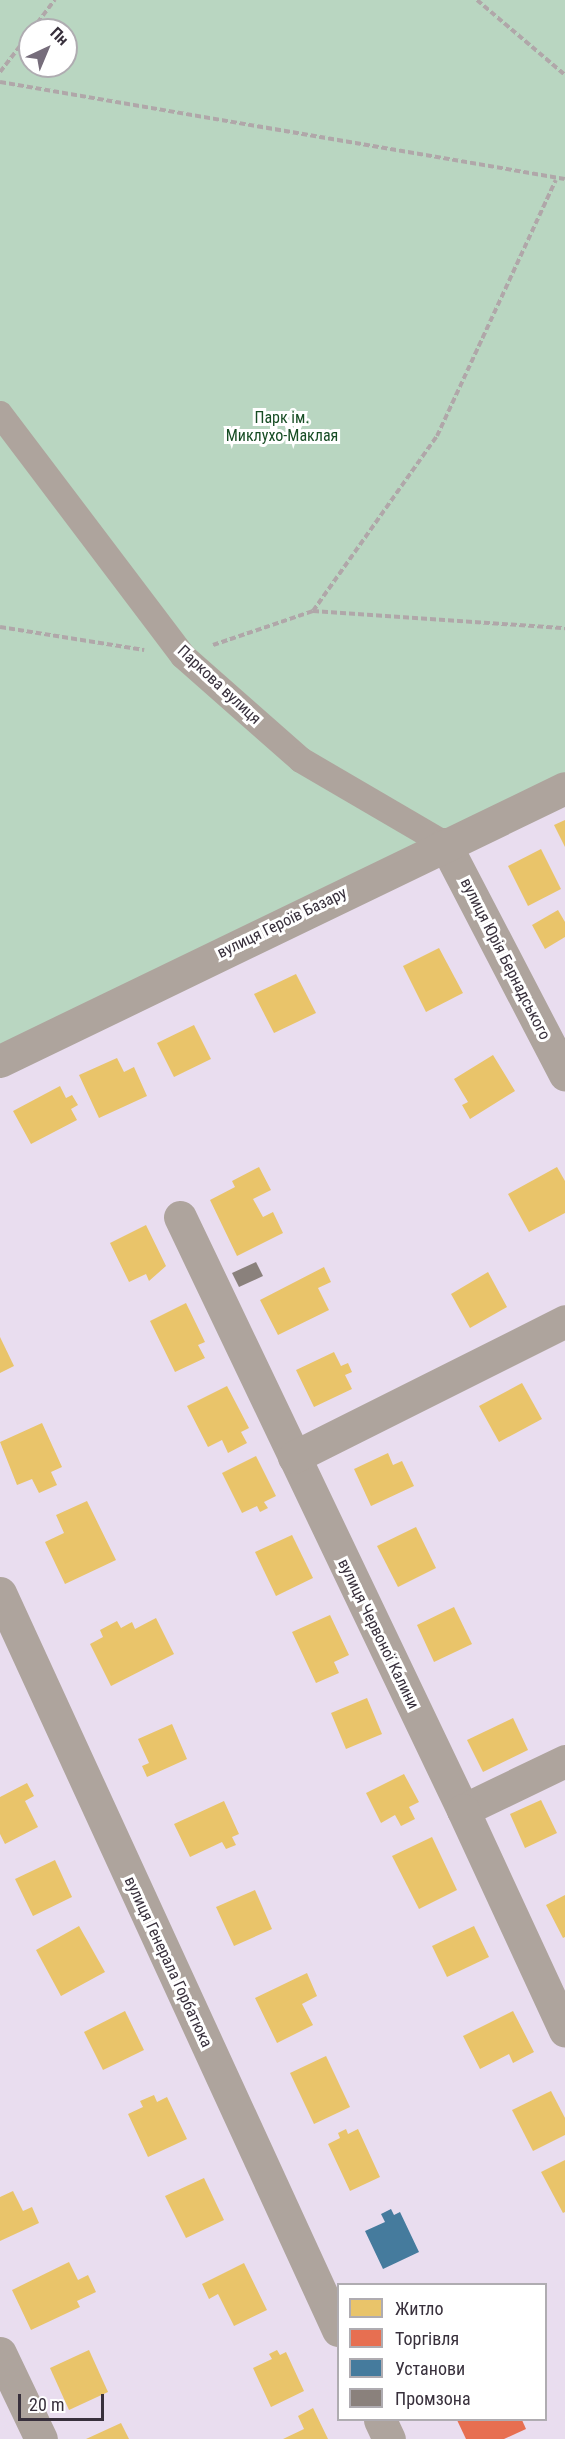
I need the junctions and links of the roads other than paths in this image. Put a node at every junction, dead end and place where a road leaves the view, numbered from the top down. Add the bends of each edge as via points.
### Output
1 (0, 414) edge
2 (565, 788) edge
3 (445, 844) junction
4 (0, 1061) edge
5 (565, 1075) edge
6 (180, 1217) dead end
7 (565, 1321) edge
8 (294, 1457) junction
9 (0, 1593) edge
10 (565, 1761) edge
11 (463, 1810) junction
12 (565, 2031) edge
13 (337, 2326) edge
14 (0, 2353) edge
15 (381, 2421) edge
16 (41, 2439) edge
17 (390, 2439) edge

1 - 3 street, Паркова вулиця via 183,656 301,760
2 - 3 street, вулиця Героїв Базару
3 - 4 street, вулиця Героїв Базару
3 - 5 street, вулиця Юрія Бернадського
6 - 8 street, вулиця Червоної Калини
7 - 8 street
8 - 11 street, вулиця Червоної Калини
9 - 13 street, вулиця Генерала Горбатюка
10 - 11 street
11 - 12 street, вулиця Червоної Калини
14 - 16 street
15 - 17 street

